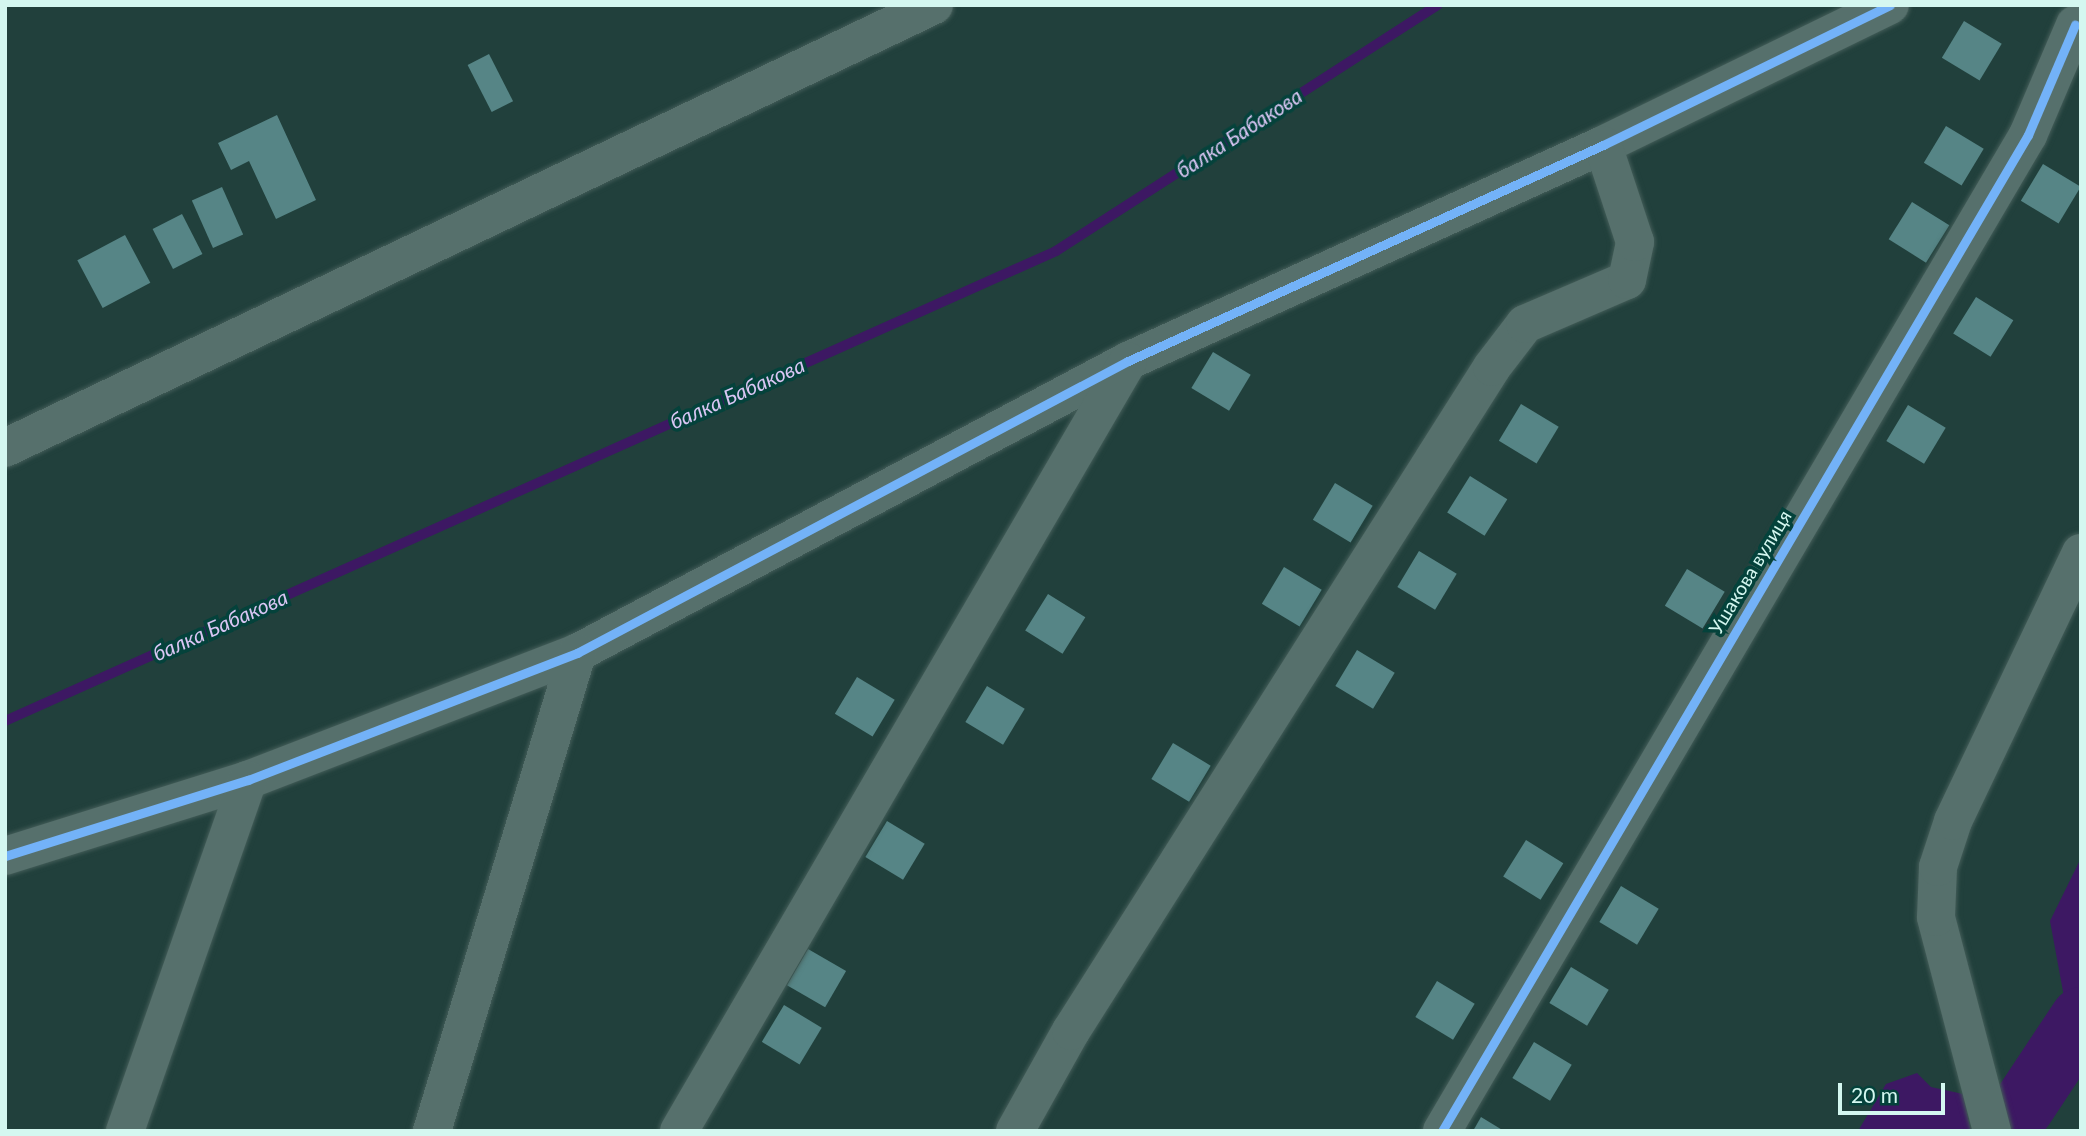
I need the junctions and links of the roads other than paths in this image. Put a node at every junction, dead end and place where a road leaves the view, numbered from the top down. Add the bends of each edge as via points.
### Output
1 (934, 5) edge
2 (1890, 5) edge
3 (2074, 22) edge
4 (1603, 145) junction
5 (1128, 361) junction
6 (5, 448) edge
7 (2081, 553) edge
8 (577, 653) junction
9 (248, 780) junction
10 (5, 856) edge
11 (125, 1131) edge
12 (432, 1131) edge
13 (679, 1131) edge
14 (1015, 1131) edge
15 (1442, 1131) edge
16 (1992, 1131) edge

1 - 6 street
2 - 4 street
3 - 15 street, Ушакова вулиця via 2028,135
4 - 5 street
4 - 14 street via 1635,242 1628,281 1525,324 1492,367 1071,1031
5 - 8 street
5 - 13 street
7 - 16 street via 1953,821 1938,867 1936,917
8 - 9 street
8 - 12 street
9 - 10 street
9 - 11 street

